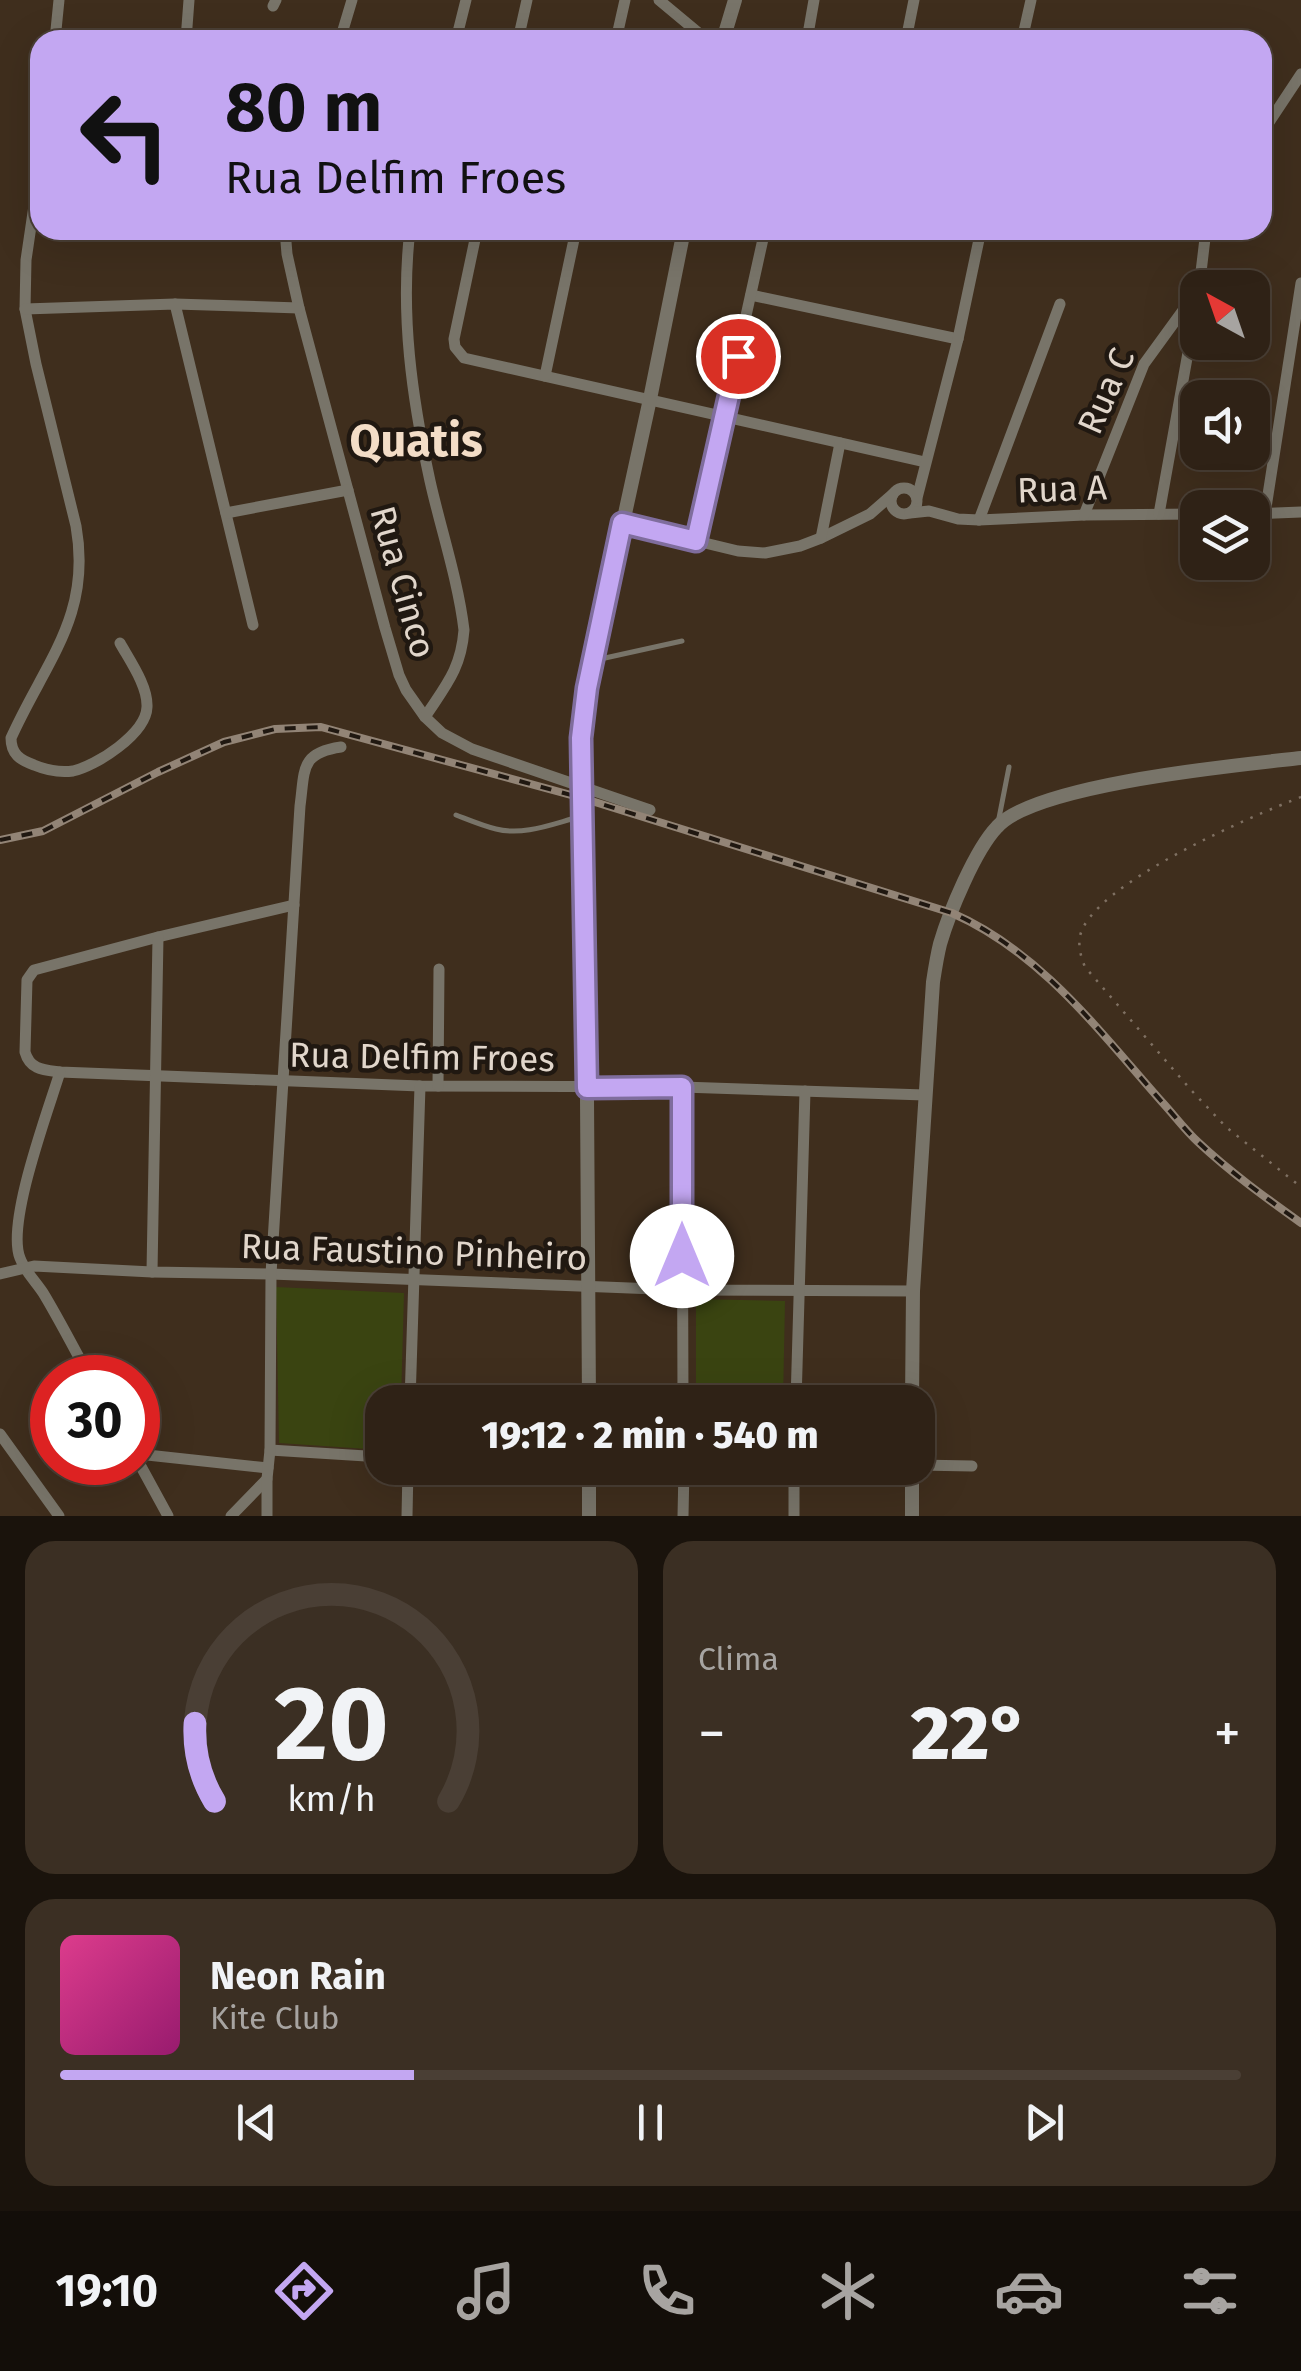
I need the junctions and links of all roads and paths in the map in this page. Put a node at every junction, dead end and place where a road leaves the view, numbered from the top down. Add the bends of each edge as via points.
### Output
1 (60, 0) edge
2 (188, 0) edge
3 (352, 0) edge
4 (466, 0) edge
5 (527, 0) edge
6 (625, 0) edge
7 (660, 0) edge
8 (736, 0) edge
9 (814, 0) edge
10 (914, 0) edge
11 (1032, 0) edge
12 (56, 30) edge
13 (186, 30) edge
14 (343, 30) edge
15 (458, 30) edge
16 (520, 30) edge
17 (618, 30) edge
18 (694, 30) edge
19 (726, 30) edge
20 (809, 30) edge
21 (908, 30) edge
22 (1024, 30) edge
23 (1301, 74) edge
24 (1288, 93) junction
25 (1301, 97) edge
26 (1272, 117) edge
27 (30, 233) edge
28 (285, 240) edge
29 (409, 240) edge
30 (475, 240) edge
31 (574, 240) edge
32 (682, 240) edge
33 (763, 240) edge
34 (978, 240) edge
35 (1205, 240) edge
36 (1201, 270) edge
37 (1301, 283) edge
38 (752, 295) junction
39 (176, 304) junction
40 (1060, 304) dead end
41 (299, 308) junction
42 (25, 309) junction
43 (1180, 316) edge
44 (958, 339) junction
45 (1185, 360) edge
46 (545, 376) junction
47 (650, 399) junction
48 (724, 417) junction
49 (840, 443) junction
50 (924, 465) junction
51 (348, 490) junction
52 (1263, 490) edge
53 (896, 491) junction
54 (910, 507) junction
55 (1301, 512) edge
56 (226, 513) junction
57 (1270, 513) edge
58 (870, 514) junction
59 (1159, 514) junction
60 (1180, 514) edge
61 (1084, 515) junction
62 (979, 520) junction
63 (622, 523) junction
64 (821, 538) junction
65 (696, 541) junction
66 (253, 625) dead end
67 (682, 641) dead end
68 (120, 643) dead end
69 (593, 660) junction
70 (425, 716) junction
71 (341, 747) dead end
72 (1301, 758) edge
73 (1009, 767) dead end
74 (581, 786) junction
75 (1301, 797) edge
76 (650, 810) dead end
77 (456, 816) dead end
78 (582, 816) junction
79 (997, 826) junction
80 (294, 905) junction
81 (158, 937) junction
82 (439, 969) dead end
83 (60, 1072) junction
84 (157, 1076) junction
85 (284, 1082) junction
86 (420, 1086) junction
87 (438, 1086) junction
88 (682, 1087) junction
89 (587, 1088) junction
90 (805, 1090) junction
91 (925, 1094) junction
92 (1301, 1187) edge
93 (24, 1267) junction
94 (152, 1272) junction
95 (0, 1274) edge
96 (270, 1274) junction
97 (412, 1280) junction
98 (589, 1285) junction
99 (682, 1290) junction
100 (800, 1290) junction
101 (914, 1291) junction
102 (77, 1355) edge
103 (410, 1385) edge
104 (589, 1385) edge
105 (683, 1385) edge
106 (797, 1385) edge
107 (912, 1385) edge
108 (0, 1434) edge
109 (270, 1450) junction
110 (365, 1455) edge
111 (160, 1461) edge
112 (935, 1466) edge
113 (972, 1466) dead end
114 (267, 1473) junction
115 (152, 1485) edge
116 (408, 1485) edge
117 (589, 1485) edge
118 (684, 1485) edge
119 (794, 1485) edge
120 (913, 1485) edge
121 (244, 1502) junction
122 (59, 1516) edge
123 (168, 1516) edge
124 (231, 1516) edge
125 (264, 1516) edge
126 (407, 1516) edge
127 (589, 1516) edge
128 (684, 1516) edge
129 (794, 1516) edge
130 (912, 1516) edge

1 - 12 street
2 - 13 street
3 - 14 street
4 - 15 street
5 - 16 street
6 - 17 street
7 - 18 street
8 - 19 street
9 - 20 street
10 - 21 street
11 - 22 street
23 - 24 street
24 - 25 street
24 - 26 street
27 - 42 street
28 - 41 street, Rua Cinco
29 - 70 street via 410,368 464,630 456,670
30 - 46 street via 454,347 472,361
31 - 46 street
32 - 47 street
33 - 38 street
34 - 44 street
35 - 36 street
37 - 52 street
38 - 44 street
38 - 48 street
39 - 41 street
39 - 42 street
39 - 56 street
40 - 62 street
41 - 51 street, Rua Cinco
42 - 68 street via 80,549 68,624 12,738 15,755 68,772 87,767 134,733 148,703
43 - 61 street, Rua C via 1144,364
44 - 50 street
45 - 59 street
46 - 47 street
47 - 48 street
47 - 63 street
48 - 49 street
48 - 65 street
49 - 50 street
49 - 64 street
50 - 53 street
50 - 54 street
51 - 56 street
51 - 70 street, Rua Cinco via 394,660
53 - 54 street via 891,502
53 - 54 street via 912,491
53 - 58 street
54 - 58 street, Rua A
54 - 62 street, Rua A
55 - 57 street
56 - 66 street
58 - 64 street
59 - 60 street, Rua A
59 - 61 street, Rua A
61 - 62 street, Rua A
63 - 65 street
63 - 69 street
64 - 65 street via 765,552
67 - 69 lane
69 - 74 street
70 - 74 street, Rua Cinco via 472,750
71 - 80 street via 308,761
72 - 79 street via 1051,798
73 - 79 lane
74 - 76 street, Rua Cinco
74 - 78 street
75 - 92 path via 1195,844 1129,883 1102,903 1079,938 1085,967 1190,1090
77 - 78 lane via 511,832
78 - 89 street
79 - 91 street via 974,862 940,944
80 - 81 street
80 - 85 street
81 - 83 street, Rua Delfim Froes via 29,975 25,1052 38,1068
81 - 84 street
82 - 87 street
83 - 84 street, Rua Delfim Froes
83 - 93 street via 20,1213 16,1242
84 - 85 street, Rua Delfim Froes
84 - 94 street
85 - 86 street, Rua Delfim Froes
85 - 96 street
86 - 87 street, Rua Delfim Froes
86 - 97 street
87 - 89 street, Rua Delfim Froes
88 - 89 street, Rua Delfim Froes
88 - 90 street, Rua Delfim Froes
88 - 99 street
89 - 98 street
90 - 91 street, Rua Delfim Froes
90 - 100 street
91 - 101 street
93 - 94 street, Rua Faustino Pinheiro
93 - 95 street, Rua Faustino Pinheiro
93 - 102 street
94 - 96 street, Rua Faustino Pinheiro
96 - 97 street, Rua Faustino Pinheiro
96 - 109 street
97 - 98 street, Rua Faustino Pinheiro
97 - 103 street
98 - 99 street, Rua Faustino Pinheiro
98 - 104 street
99 - 100 street, Rua Faustino Pinheiro
99 - 105 street
100 - 101 street, Rua Faustino Pinheiro
100 - 106 street
101 - 107 street
108 - 122 street
109 - 110 street
109 - 114 street
111 - 114 street
112 - 113 street
114 - 121 street
114 - 125 street
115 - 123 street
116 - 126 street
117 - 127 street
118 - 128 street
119 - 129 street
120 - 130 street
121 - 124 street
121 - 125 street

